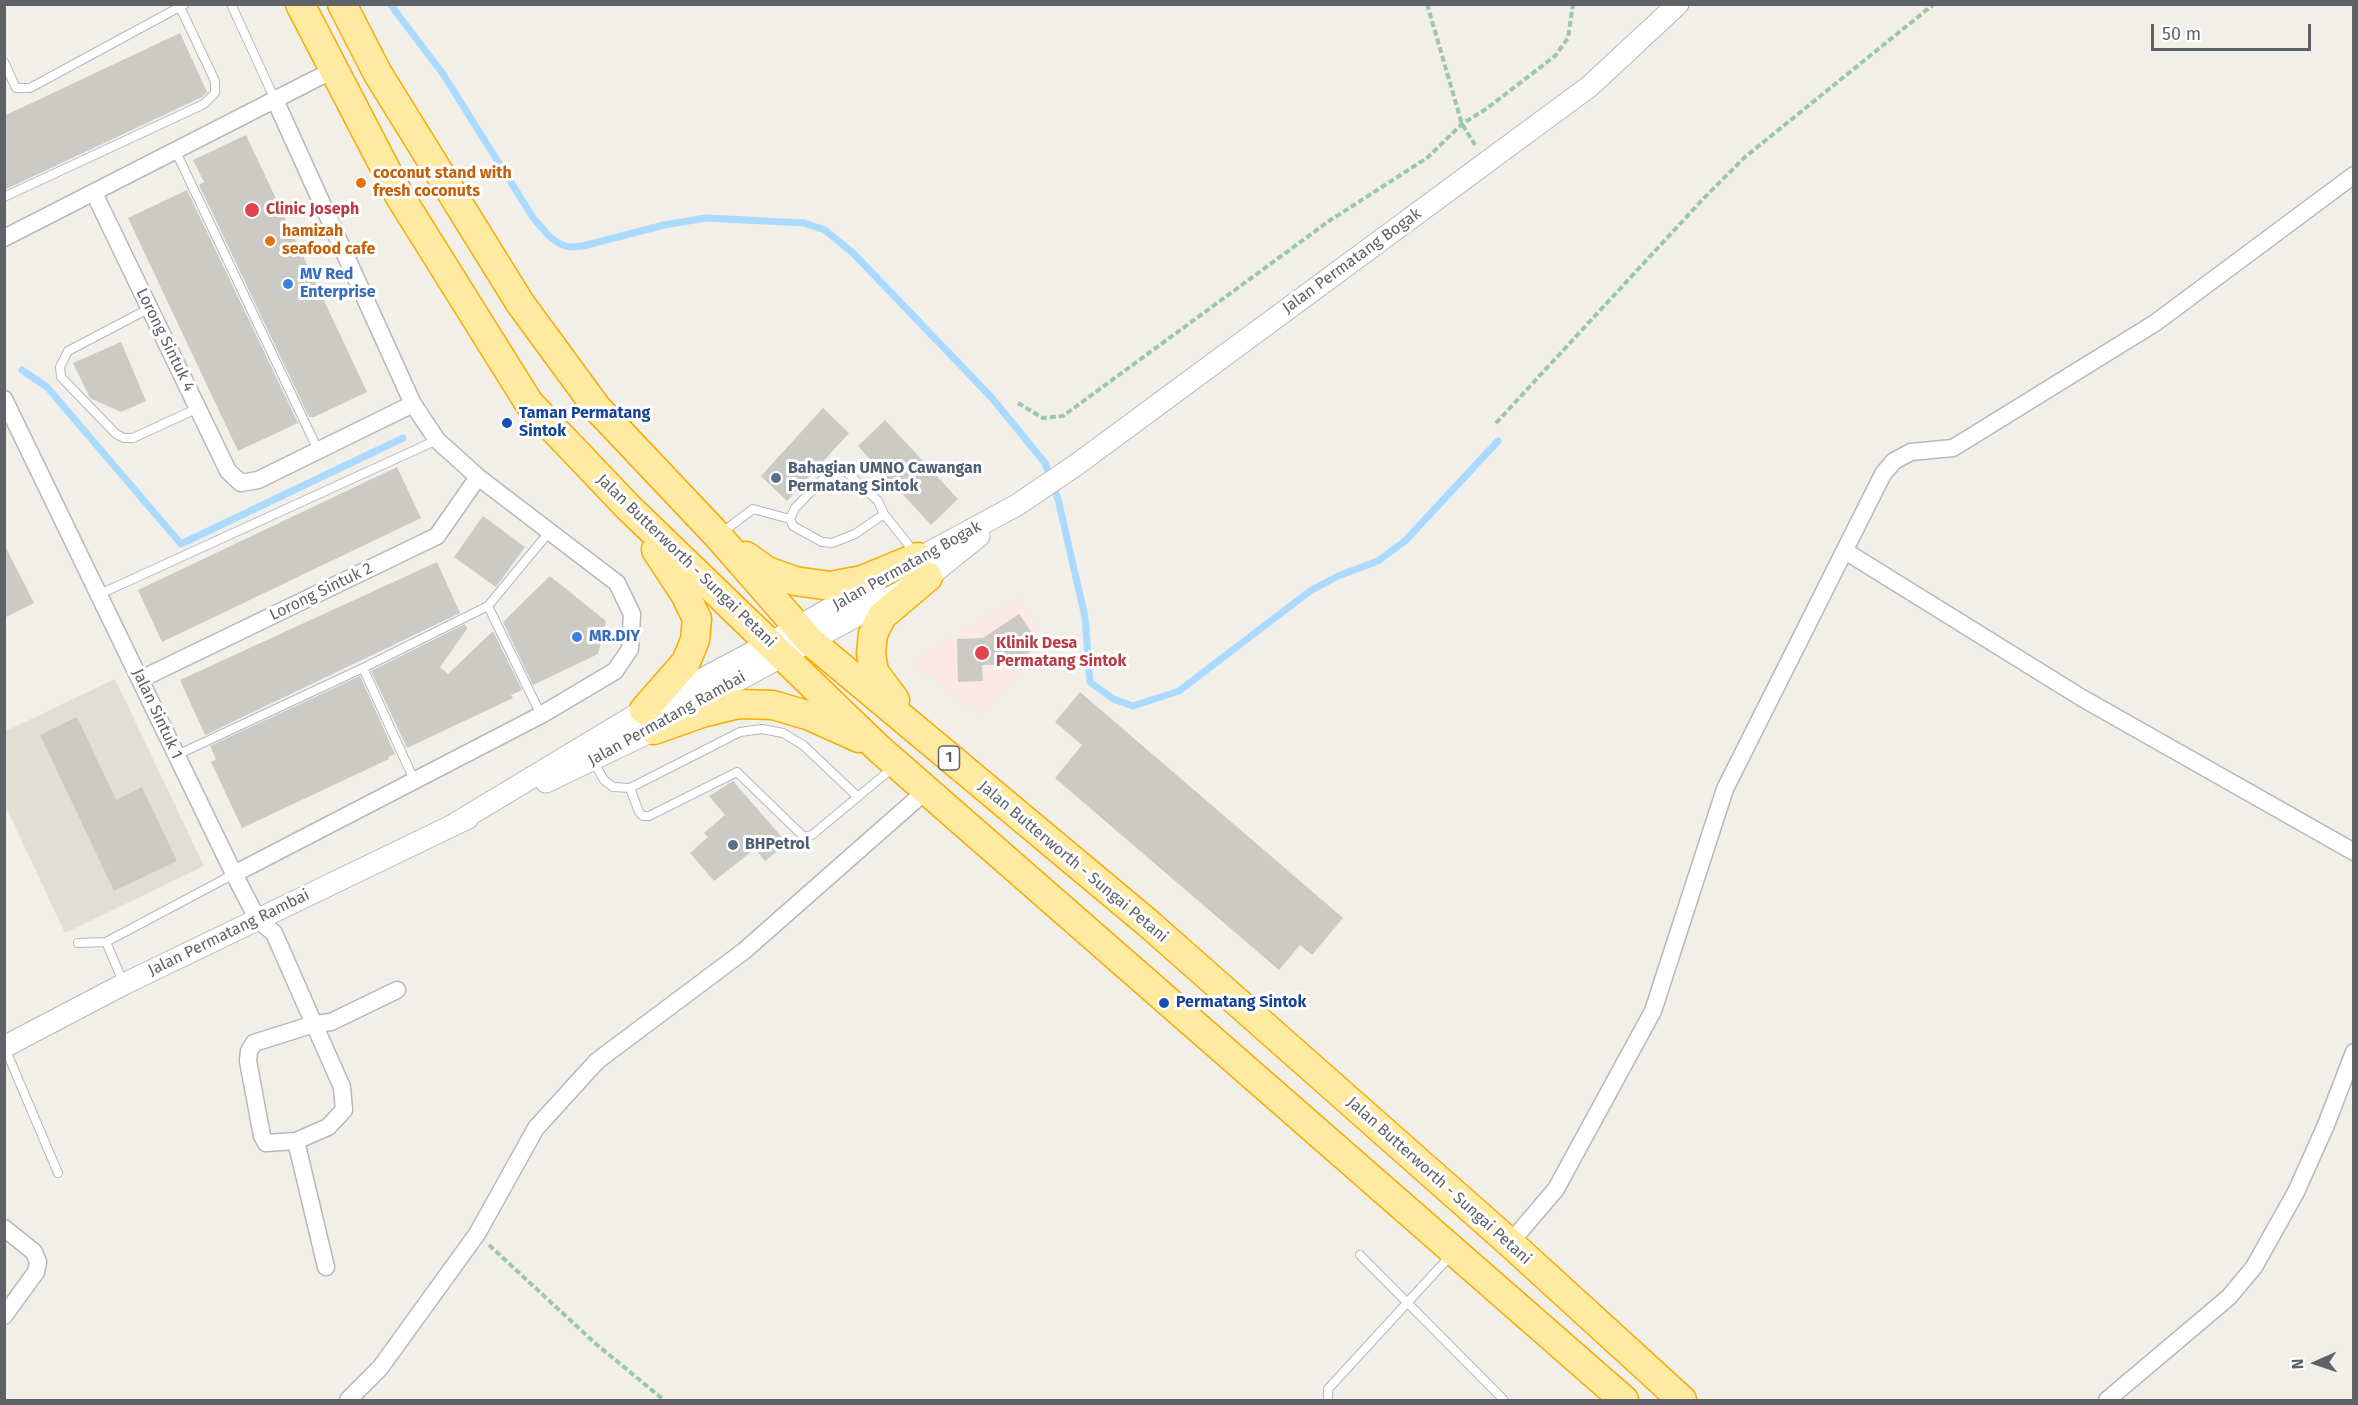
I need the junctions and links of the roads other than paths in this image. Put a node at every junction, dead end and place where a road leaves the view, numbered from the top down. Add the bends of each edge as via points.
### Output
1 (231, 4) edge
2 (300, 4) edge
3 (342, 4) edge
4 (1678, 4) edge
5 (183, 6) edge
6 (4, 62) edge
7 (333, 70) junction
8 (276, 102) junction
9 (176, 152) junction
10 (2354, 175) edge
11 (94, 193) junction
12 (4, 197) edge
13 (4, 238) edge
14 (150, 308) junction
15 (4, 399) edge
16 (413, 404) junction
17 (198, 408) junction
18 (437, 440) junction
19 (318, 450) junction
20 (478, 477) junction
21 (628, 507) junction
22 (884, 514) junction
23 (790, 519) junction
24 (550, 531) junction
25 (718, 536) junction
26 (1845, 550) junction
27 (923, 567) junction
28 (100, 594) junction
29 (488, 606) junction
30 (804, 634) junction
31 (776, 649) junction
32 (363, 668) junction
33 (141, 679) junction
34 (541, 716) junction
35 (649, 720) junction
36 (923, 737) junction
37 (177, 755) junction
38 (888, 755) junction
39 (593, 761) junction
40 (415, 782) junction
41 (630, 788) junction
42 (928, 789) junction
43 (858, 797) junction
44 (456, 823) junction
45 (2354, 852) edge
46 (234, 874) junction
47 (258, 920) junction
48 (106, 942) junction
49 (78, 943) dead end
50 (124, 984) junction
51 (397, 990) dead end
52 (314, 1024) junction
53 (4, 1047) edge
54 (2354, 1052) edge
55 (296, 1141) junction
56 (58, 1173) dead end
57 (4, 1228) edge
58 (1517, 1234) junction
59 (1454, 1251) junction
60 (1360, 1255) dead end
61 (326, 1267) dead end
62 (1408, 1304) junction
63 (4, 1316) edge
64 (348, 1401) edge
65 (1328, 1401) edge
66 (1503, 1401) edge
67 (1624, 1401) edge
68 (1682, 1401) edge
69 (2107, 1401) edge

1 - 8 lane
2 - 7 highway, Jalan Butterworth - Sungai Petani / 1
3 - 25 highway, Jalan Butterworth - Sungai Petani / 1 via 378,74 520,303 597,408
4 - 27 street, Jalan Permatang Bogak via 1590,86 1064,473
5 - 6 lane via 30,88 16,88
5 - 12 lane via 215,81 214,93 204,104
7 - 8 street
7 - 21 highway, Jalan Butterworth - Sungai Petani / 1 via 399,195 529,403
8 - 9 street
8 - 16 street
9 - 11 street
9 - 19 lane
10 - 26 street via 2135,335 1953,448 1911,452 1894,461 1883,474
11 - 13 street
11 - 14 street, Lorong Sintuk 4
14 - 17 street, Lorong Sintuk 4
14 - 17 lane via 68,351 60,368 61,377 124,438 133,438
15 - 28 street, Jalan Sintuk 1
16 - 18 street
16 - 19 street
17 - 19 street, Lorong Sintuk 4 via 228,471 241,483 258,480
18 - 20 street
18 - 28 lane
20 - 24 street
20 - 33 street, Lorong Sintuk 2 via 437,536
21 - 31 highway, Jalan Butterworth - Sungai Petani / 1
21 - 35 highway via 697,619 695,640 686,662
22 - 23 lane via 855,534 832,543 822,542 793,526
22 - 23 lane via 878,501 841,467 834,468 795,508
22 - 27 lane
23 - 25 lane via 753,509
24 - 29 lane
24 - 34 street via 617,583 632,614 630,649 615,671
25 - 27 highway via 767,571 795,581 830,586
25 - 30 highway, Jalan Butterworth - Sungai Petani / 1
26 - 45 street via 2082,698
26 - 58 street via 1725,789 1653,1011 1556,1189
27 - 30 street, Jalan Permatang Bogak
27 - 36 highway via 882,616 873,634 871,653 874,672
28 - 33 street, Jalan Sintuk 1
29 - 32 lane
29 - 34 lane
30 - 31 street, Jalan Permatang Rambai
30 - 36 highway, Jalan Butterworth - Sungai Petani / 1
31 - 35 street, Jalan Permatang Rambai
31 - 38 highway, Jalan Butterworth - Sungai Petani / 1
32 - 37 lane
32 - 40 lane
33 - 37 street, Jalan Sintuk 1
34 - 40 street
35 - 38 highway via 738,704 773,705 810,716
35 - 39 street, Jalan Permatang Rambai
35 - 44 street, Jalan Permatang Rambai
36 - 58 highway, Jalan Butterworth - Sungai Petani / 1
37 - 46 street, Jalan Sintuk 1
38 - 42 highway, Jalan Butterworth - Sungai Petani / 1
38 - 43 lane
39 - 41 lane via 613,787
39 - 44 street, Jalan Permatang Rambai
40 - 46 street
41 - 43 lane via 740,732 762,729 783,733 803,745
41 - 43 lane via 639,812 649,816 737,772 804,837 812,835
42 - 59 highway, Jalan Butterworth - Sungai Petani / 1
42 - 64 street via 744,951 597,1061 536,1128 477,1234 380,1368
44 - 47 street, Jalan Permatang Rambai
46 - 47 street, Jalan Sintuk 1
46 - 48 lane
47 - 50 street, Jalan Permatang Rambai
47 - 52 street, Jalan Sintuk 1 via 274,933
48 - 49 lane
48 - 50 lane
50 - 53 street, Jalan Permatang Rambai
51 - 52 street, Jalan Sintuk 1 via 331,1022
52 - 55 street, Jalan Sintuk 1 via 342,1087 344,1110 328,1127
52 - 55 street, Jalan Sintuk 1 via 254,1043 249,1051 262,1136 266,1143
53 - 56 lane
54 - 69 street via 2296,1192 2254,1267 2229,1297
55 - 61 street
57 - 63 street via 34,1252 38,1262 36,1272
58 - 68 highway, Jalan Butterworth - Sungai Petani / 1
59 - 62 lane
59 - 67 highway, Jalan Butterworth - Sungai Petani / 1
60 - 62 lane
62 - 65 lane via 1328,1389
62 - 66 lane

